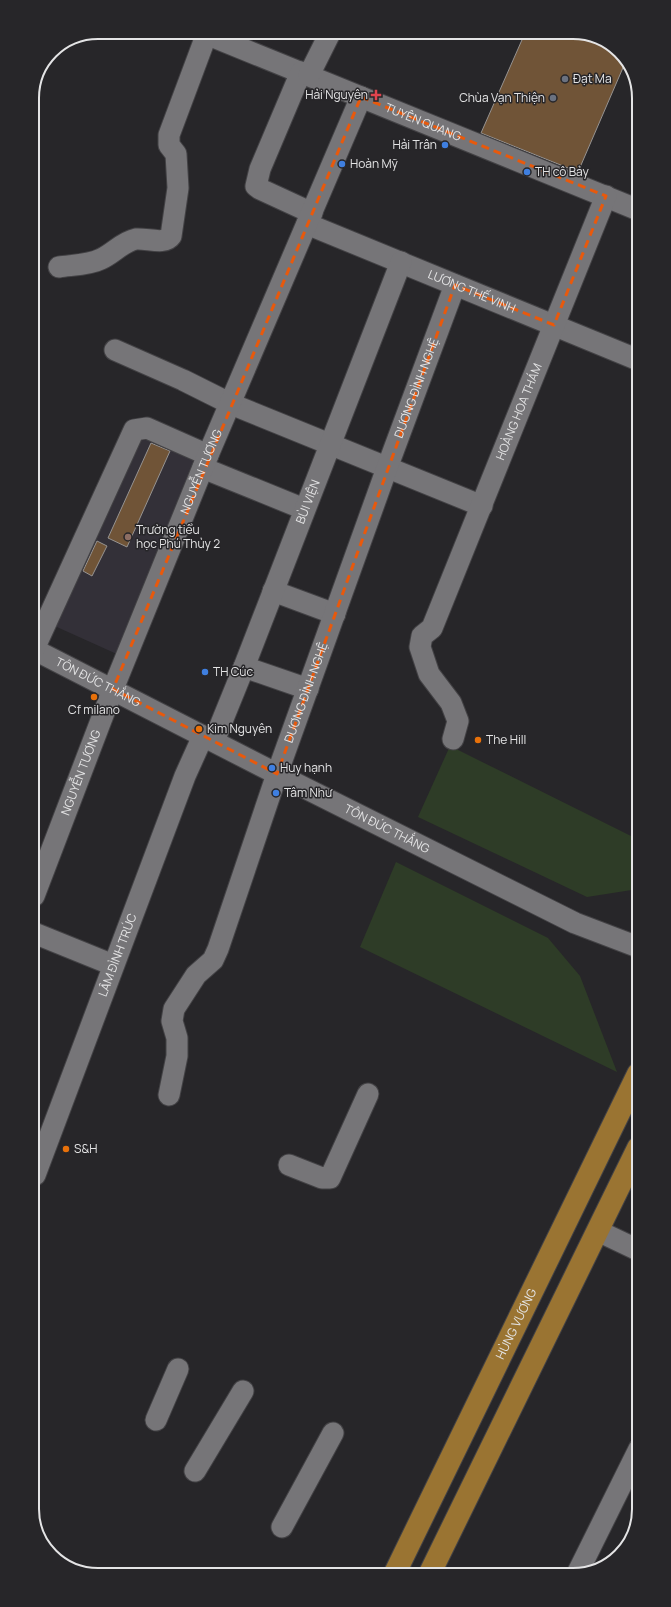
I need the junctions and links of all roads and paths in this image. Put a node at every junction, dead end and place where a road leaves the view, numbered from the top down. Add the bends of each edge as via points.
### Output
1 (205, 39) edge
2 (219, 39) edge
3 (326, 39) edge
4 (305, 73) junction
5 (361, 97) junction
6 (606, 196) junction
7 (632, 207) edge
8 (310, 218) junction
9 (401, 262) junction
10 (59, 267) dead end
11 (455, 285) junction
12 (554, 326) junction
13 (115, 350) dead end
14 (632, 357) edge
15 (231, 404) junction
16 (330, 444) junction
17 (206, 462) junction
18 (387, 468) junction
19 (482, 506) junction
20 (304, 509) junction
21 (273, 591) junction
22 (335, 614) junction
23 (39, 638) edge
24 (39, 652) edge
25 (244, 667) junction
26 (113, 689) junction
27 (308, 690) junction
28 (208, 738) junction
29 (453, 739) dead end
30 (277, 774) junction
31 (39, 883) edge
32 (39, 935) edge
33 (632, 945) edge
34 (113, 965) junction
35 (632, 1086) edge
36 (368, 1094) dead end
37 (169, 1095) dead end
38 (632, 1160) edge
39 (39, 1164) edge
40 (289, 1165) dead end
41 (598, 1231) junction
42 (632, 1247) edge
43 (178, 1369) dead end
44 (243, 1391) dead end
45 (156, 1420) dead end
46 (333, 1432) dead end
47 (632, 1463) edge
48 (195, 1470) dead end
49 (442, 1477) junction
50 (470, 1490) junction
51 (282, 1527) dead end
52 (581, 1567) edge
53 (397, 1568) edge
54 (432, 1568) edge

1 - 10 street via 169,135 169,145 176,154 178,188 171,236 165,241 136,239 126,242 102,259
2 - 4 street, TUYÊN QUANG
3 - 4 street
4 - 5 street, TUYÊN QUANG
4 - 8 street, LƯƠNG THẾ VINH via 263,163 256,186
5 - 6 street, TUYÊN QUANG
5 - 8 street, NGUYỄN TƯƠNG
6 - 7 street, TUYÊN QUANG
6 - 12 street, HOÀNG HOA THÁM
8 - 9 street, LƯƠNG THẾ VINH
8 - 15 street, NGUYỄN TƯƠNG
9 - 11 street, LƯƠNG THẾ VINH
9 - 16 street, BÙI VIỆN
11 - 12 street, LƯƠNG THẾ VINH
11 - 18 street, DƯƠNG ĐÌNH NGHỆ
12 - 14 street, LƯƠNG THẾ VINH
12 - 19 street, HOÀNG HOA THÁM
13 - 15 street
15 - 16 street
15 - 17 street, NGUYỄN TƯƠNG
16 - 18 street
16 - 20 street, BÙI VIỆN
17 - 20 street
17 - 23 street via 147,428 134,430
17 - 26 street, NGUYỄN TƯƠNG
18 - 19 street
18 - 22 street, DƯƠNG ĐÌNH NGHỆ
19 - 29 street, HOÀNG HOA THÁM via 432,628 422,636 420,647 429,674 451,703 458,721
20 - 21 street, BÙI VIỆN
21 - 22 street
21 - 25 street, BÙI VIỆN
22 - 27 street, DƯƠNG ĐÌNH NGHỆ
24 - 26 street, TÔN ĐỨC THẮNG
25 - 27 street
25 - 28 street, BÙI VIỆN
26 - 28 street, TÔN ĐỨC THẮNG
26 - 31 street, NGUYỄN TƯƠNG
27 - 30 street, DƯƠNG ĐÌNH NGHỆ
28 - 30 street, TÔN ĐỨC THẮNG
28 - 34 street, LÂM ĐÌNH TRÚC via 185,776
30 - 33 street, TÔN ĐỨC THẮNG via 575,923
30 - 37 street, DƯƠNG ĐÌNH NGHỆ via 218,949 213,960 196,975 174,1009 172,1021 177,1056
32 - 34 street
34 - 39 street, LÂM ĐÌNH TRÚC
35 - 49 main road, HÙNG VƯƠNG
36 - 40 street via 330,1178 322,1178
38 - 41 main road
41 - 42 street
41 - 50 main road
43 - 45 street
44 - 48 street
46 - 51 street
47 - 52 street
49 - 50 main road
49 - 53 main road, HÙNG VƯƠNG
50 - 54 main road

